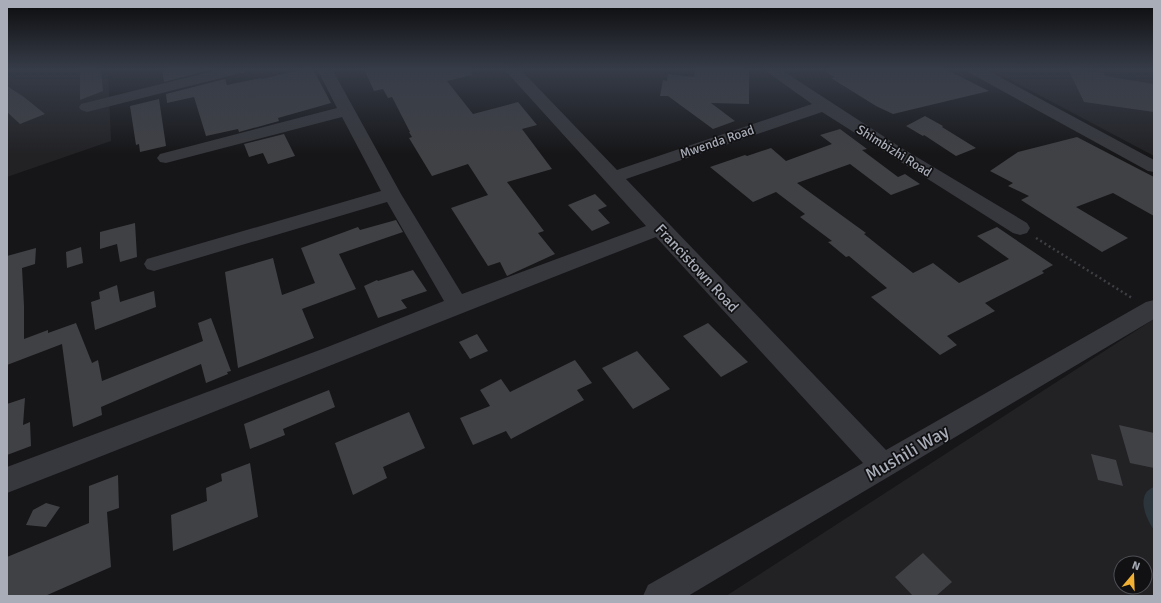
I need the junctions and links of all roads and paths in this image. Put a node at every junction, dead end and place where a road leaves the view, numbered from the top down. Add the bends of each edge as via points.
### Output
1 (127, 97) edge
2 (338, 97) edge
3 (537, 97) edge
4 (810, 97) edge
5 (1025, 97) edge
6 (823, 106) junction
7 (87, 107) dead end
8 (345, 111) junction
9 (166, 158) dead end
10 (1154, 167) edge
11 (612, 178) junction
12 (392, 194) junction
13 (661, 228) junction
14 (1020, 228) joint
15 (154, 264) dead end
16 (457, 305) junction
17 (1152, 309) edge
18 (883, 466) junction
19 (7, 480) edge
20 (659, 596) edge

1 - 7 street
2 - 8 street
3 - 11 street, Francistown Road
4 - 6 street, Shimbizhi Road
5 - 10 street
6 - 11 street, Mwenda Road
6 - 14 street, Shimbizhi Road
8 - 9 street
8 - 12 street
11 - 13 street, Francistown Road
12 - 15 street
12 - 16 street
13 - 16 street
13 - 18 street, Francistown Road
14 - 17 path
16 - 19 street
17 - 18 street, Mushili Way
18 - 20 street, Mushili Way

